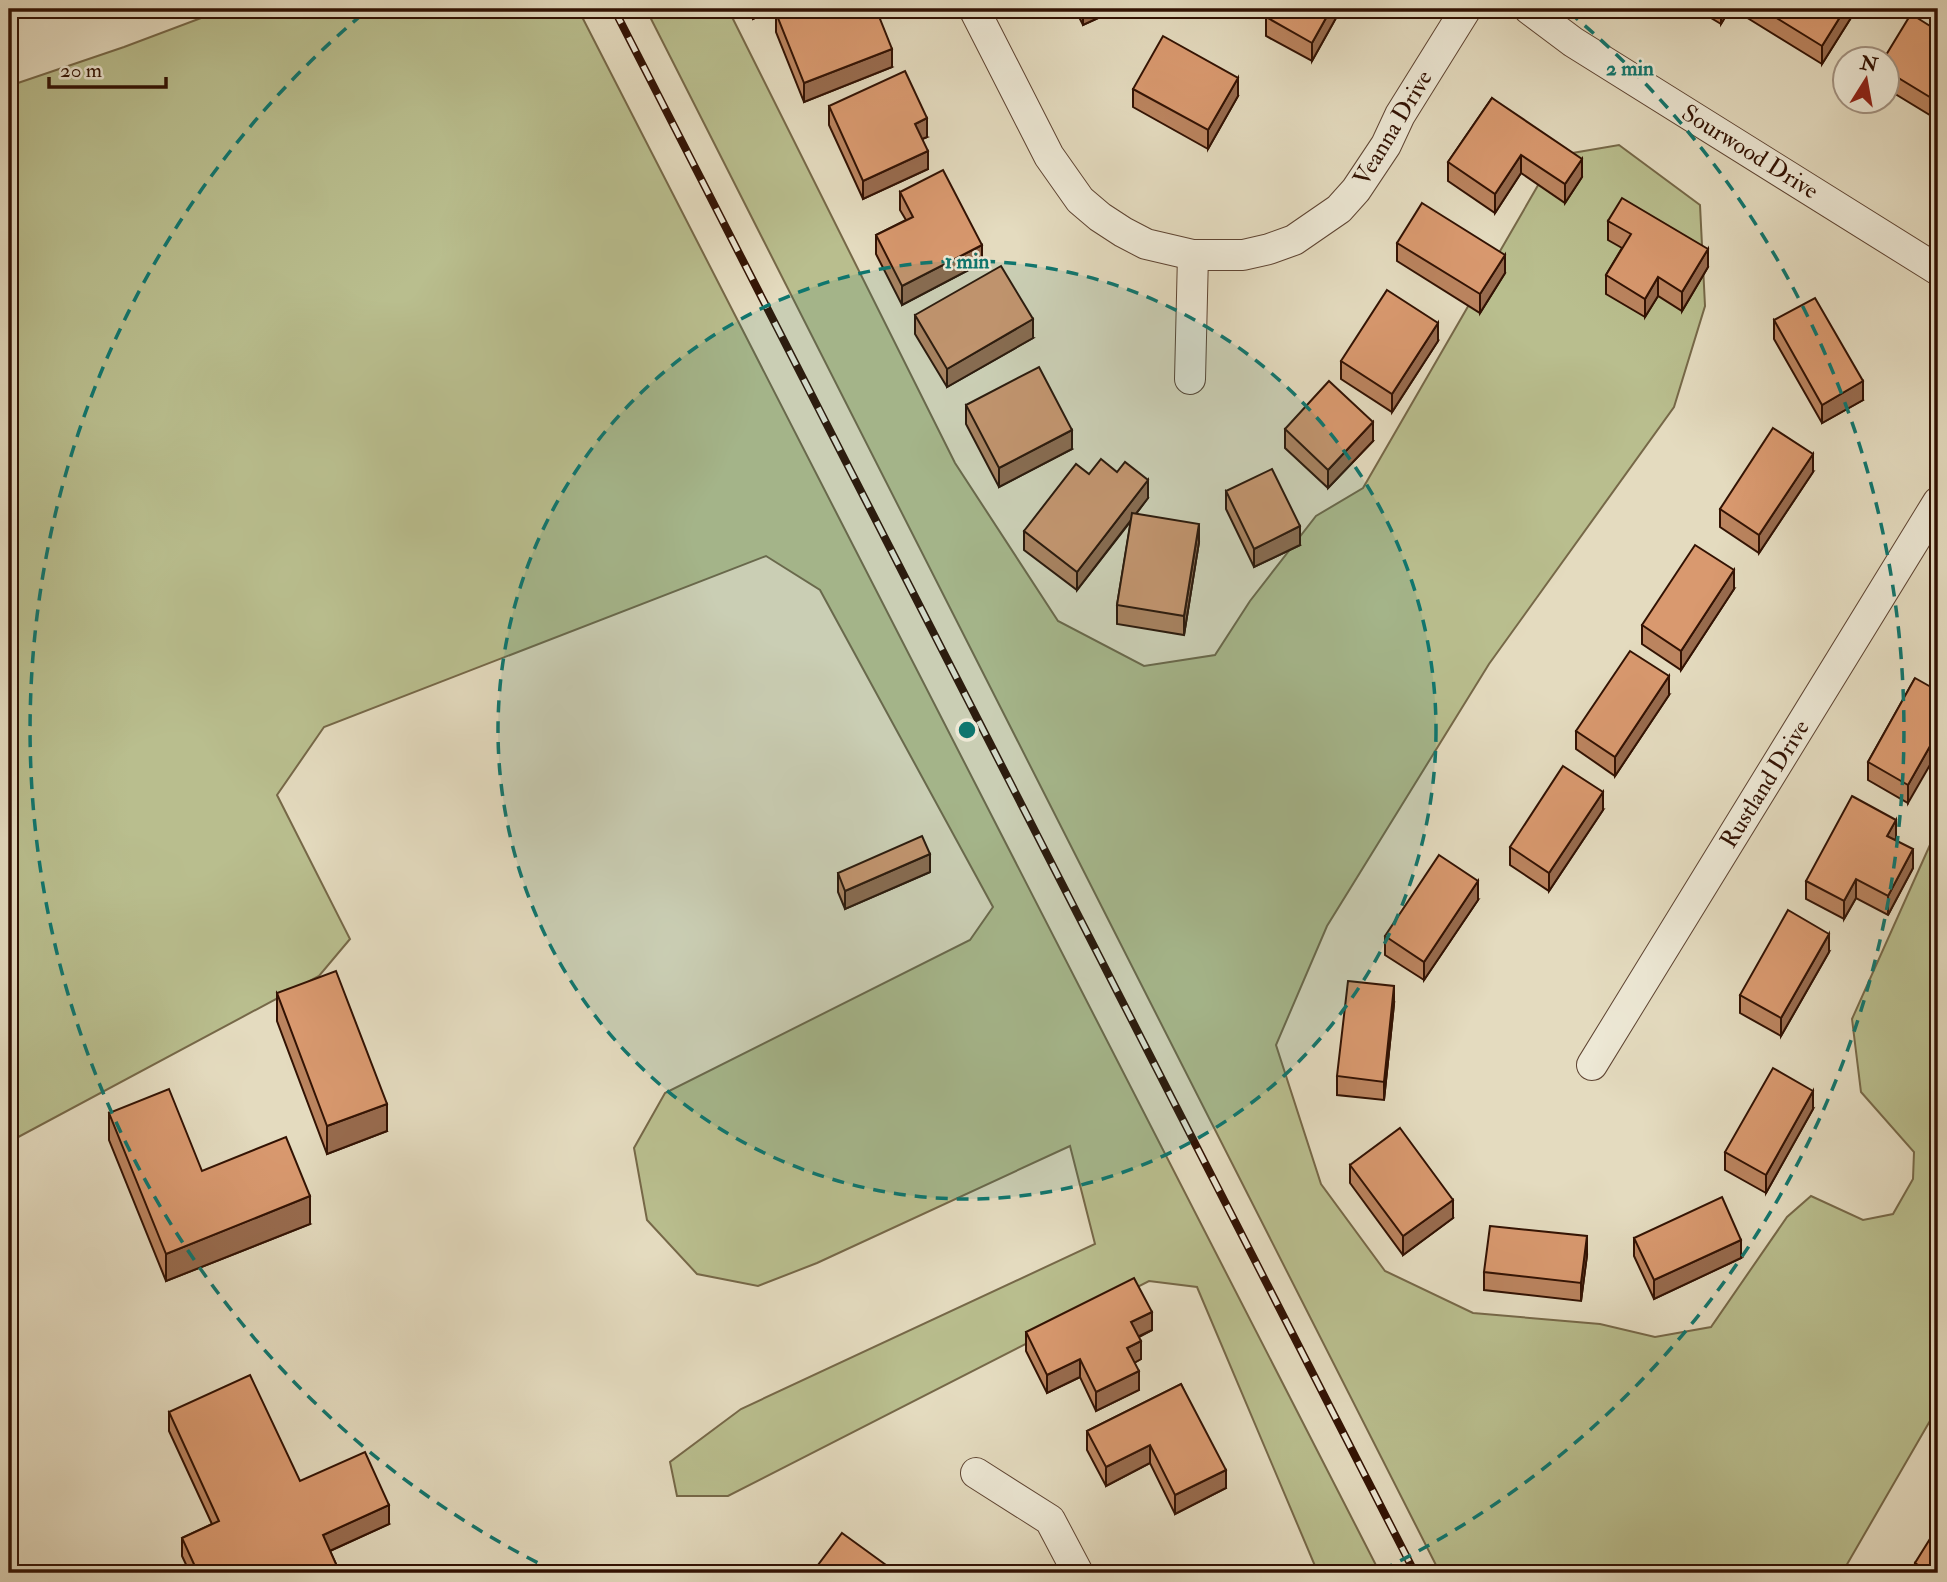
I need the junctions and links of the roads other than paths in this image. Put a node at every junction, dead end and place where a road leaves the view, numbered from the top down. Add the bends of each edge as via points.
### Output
1 (974, 9) edge
2 (1466, 9) edge
3 (1529, 9) edge
4 (1193, 255) junction
5 (1938, 270) edge
6 (1190, 379) dead end
7 (1938, 502) edge
8 (1592, 1065) dead end
9 (975, 1473) dead end
10 (1078, 1573) edge

1 - 4 street, Veanna Drive via 1049,156 1080,200 1146,244
2 - 4 street, Veanna Drive via 1400,115 1387,145 1339,209 1294,240 1269,249 1243,255
3 - 5 street, Sourwood Drive via 1573,42
4 - 6 street
7 - 8 street, Rustland Drive
9 - 10 street via 1050,1520

